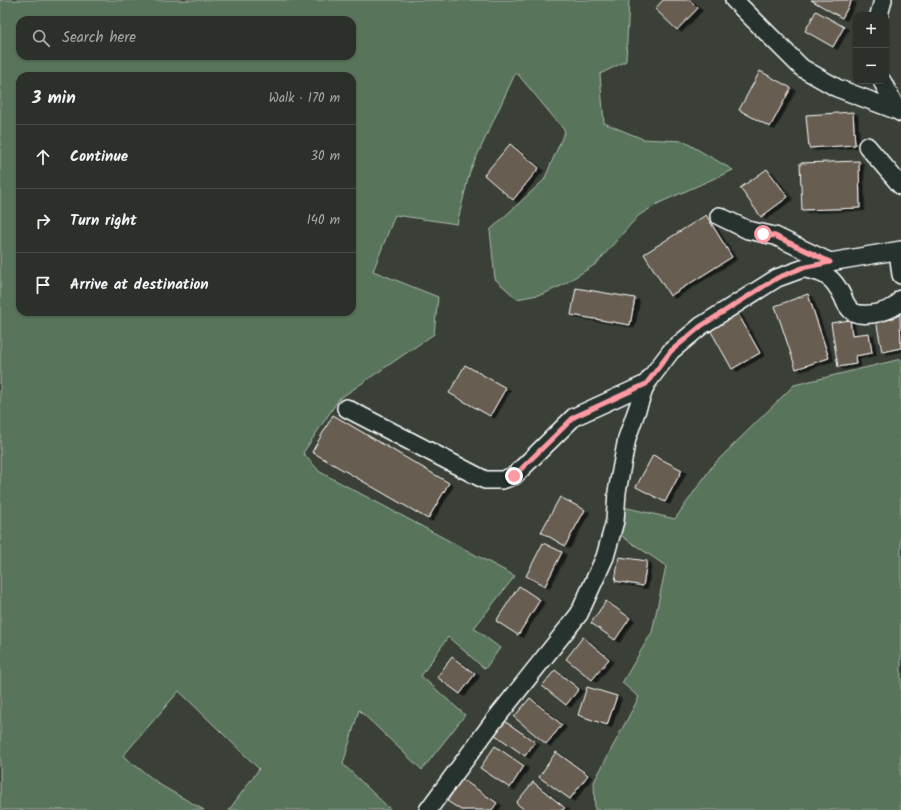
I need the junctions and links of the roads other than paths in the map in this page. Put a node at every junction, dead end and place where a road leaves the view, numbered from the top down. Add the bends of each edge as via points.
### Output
1 (883, 0) edge
2 (737, 1) edge
3 (880, 12) edge
4 (884, 84) edge
5 (900, 112) edge
6 (867, 146) dead end
7 (901, 186) edge
8 (719, 216) dead end
9 (899, 251) edge
10 (830, 262) junction
11 (802, 268) junction
12 (901, 275) edge
13 (901, 299) edge
14 (646, 384) junction
15 (346, 408) dead end
16 (428, 810) edge

1 - 3 street
2 - 5 street via 802,68 837,88
4 - 5 street
6 - 7 street
8 - 10 street via 748,230 775,236
9 - 10 street
9 - 12 street
10 - 11 street
11 - 13 street via 828,276 847,306 854,312 876,314 899,304
11 - 14 street via 777,278 701,326 671,351
14 - 15 street via 574,417 514,476 502,480 485,480
14 - 16 street via 627,438 615,521 607,550 579,614 493,722

